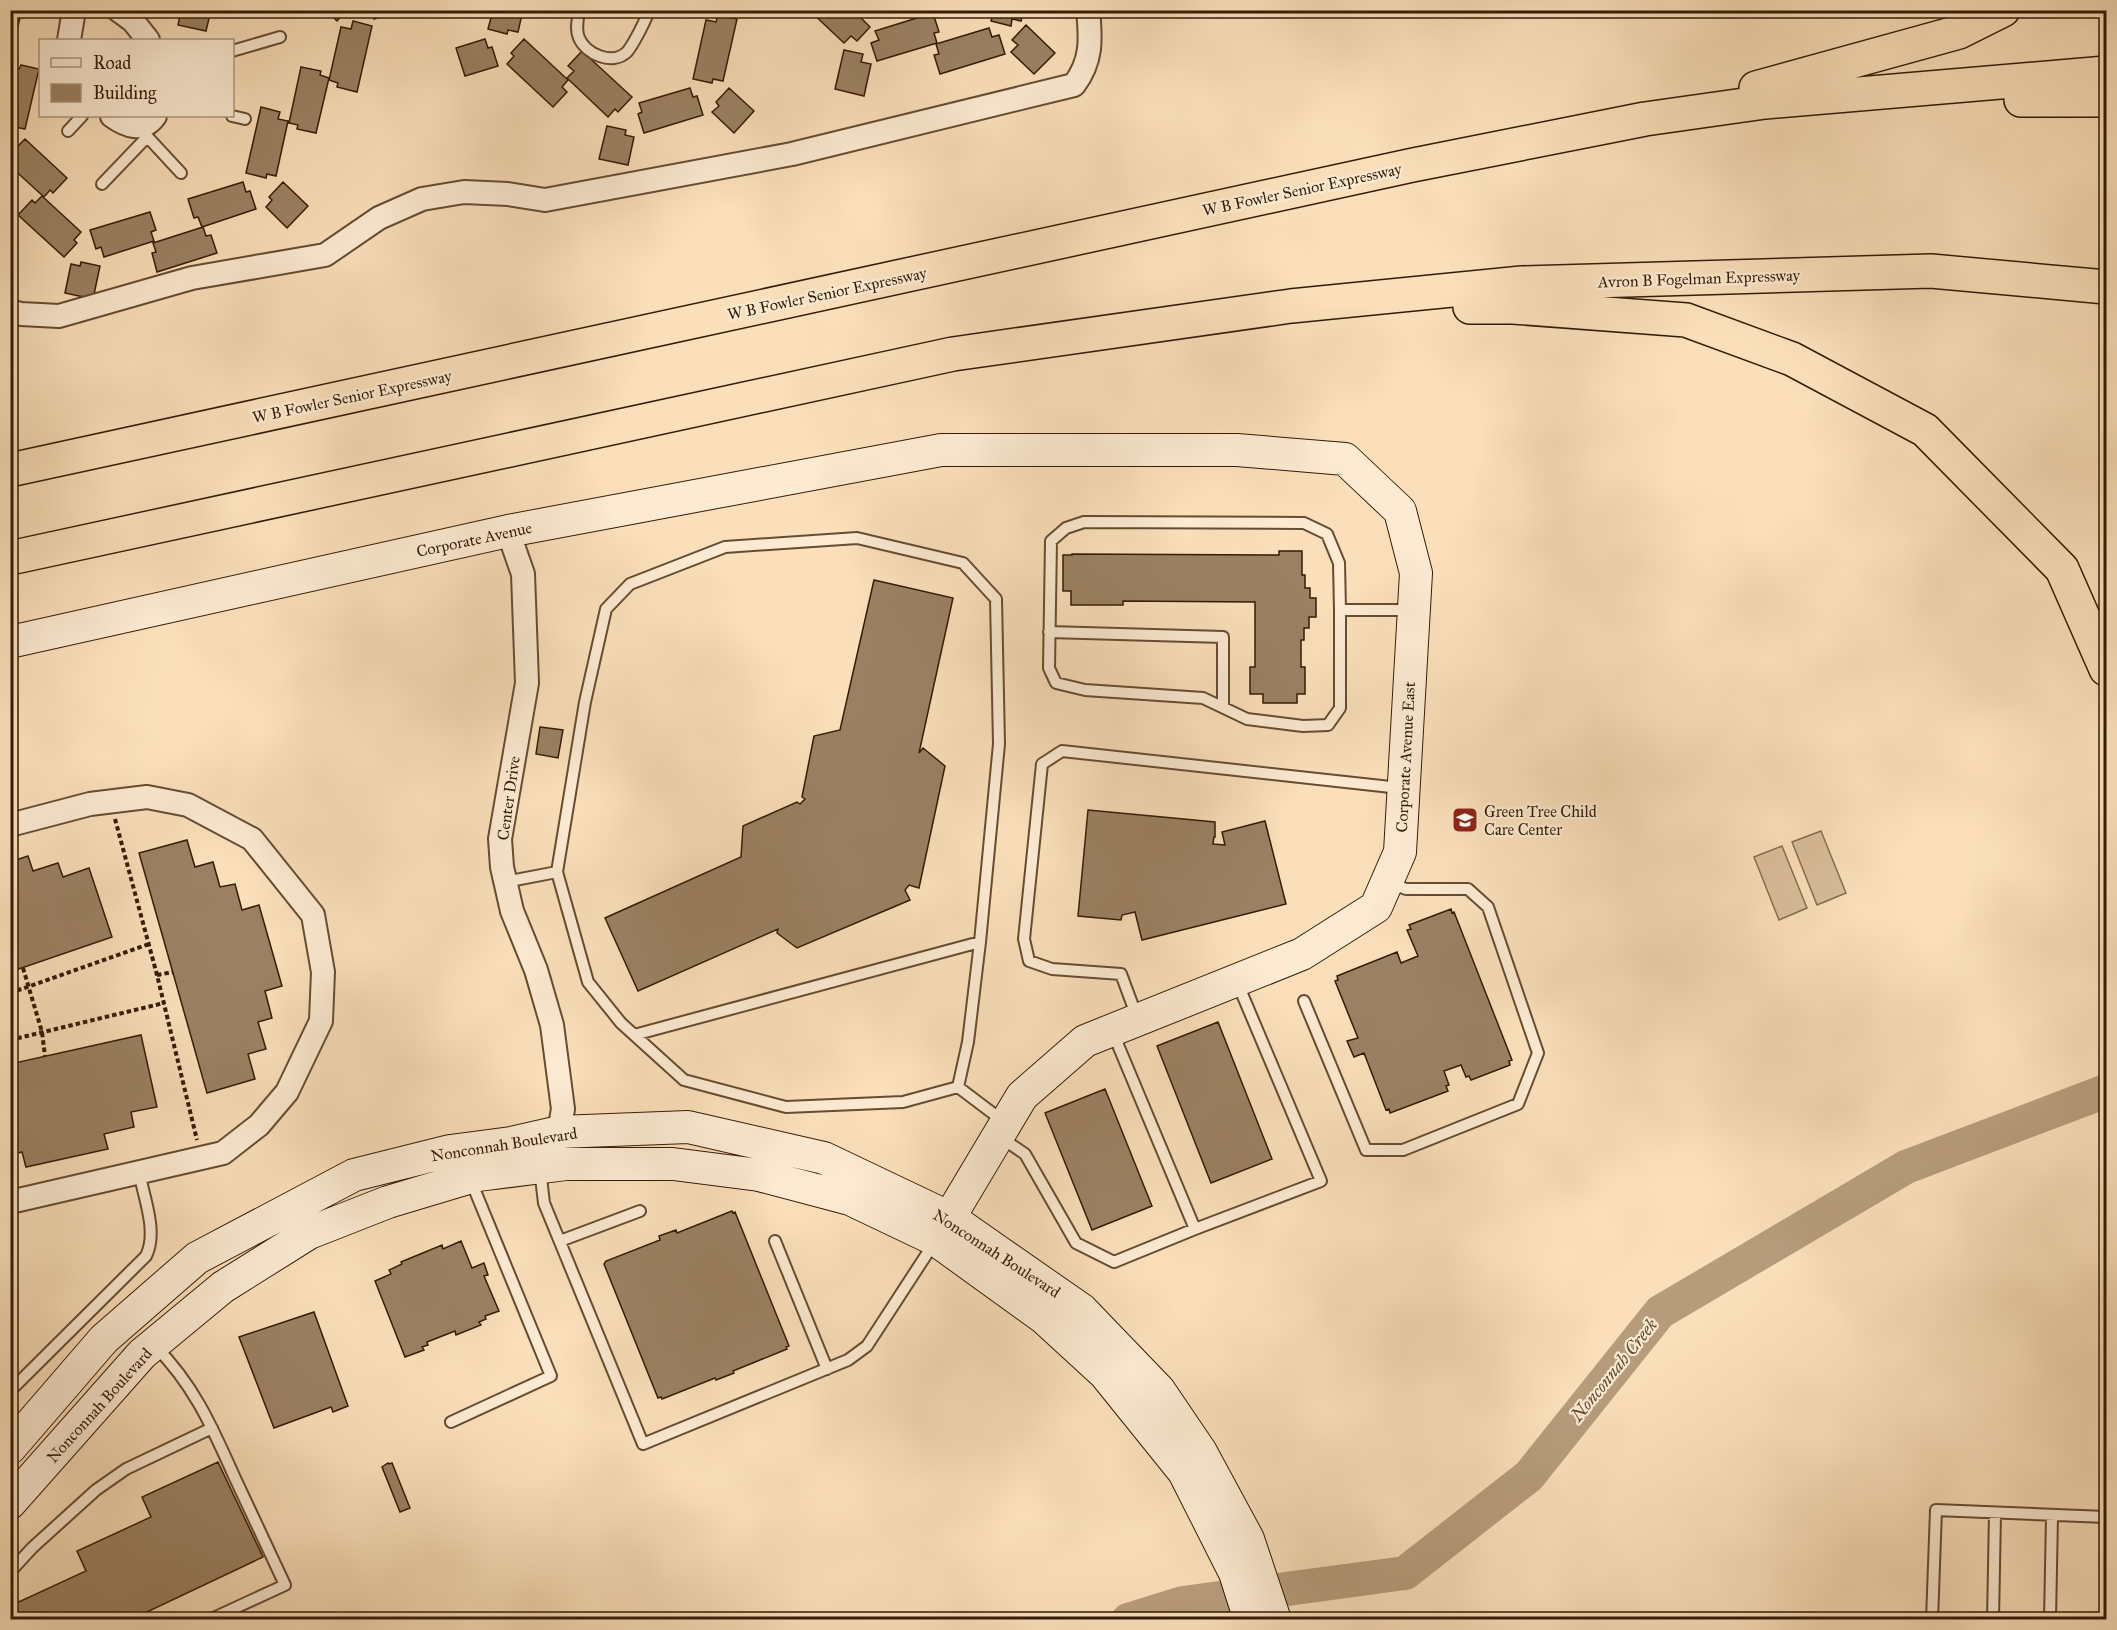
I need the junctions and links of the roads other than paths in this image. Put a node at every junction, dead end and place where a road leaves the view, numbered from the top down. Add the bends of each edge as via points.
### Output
1 (75, 10) edge
2 (118, 10) edge
3 (579, 10) edge
4 (649, 10) edge
5 (1088, 10) edge
6 (2003, 10) edge
7 (280, 37) dead end
8 (69, 39) edge
9 (147, 39) edge
10 (234, 50) edge
11 (2106, 73) edge
12 (1882, 93) junction
13 (2106, 100) edge
14 (234, 116) edge
15 (81, 117) edge
16 (114, 117) edge
17 (245, 119) dead end
18 (1645, 119) junction
19 (147, 127) edge
20 (68, 131) dead end
21 (182, 173) dead end
22 (102, 184) dead end
23 (2106, 287) edge
24 (1291, 306) junction
25 (10, 311) edge
26 (941, 450) joint
27 (10, 470) edge
28 (508, 531) junction
29 (10, 558) edge
30 (1340, 610) junction
31 (1414, 610) junction
32 (1050, 632) junction
33 (10, 642) edge
34 (2106, 669) edge
35 (1222, 707) junction
36 (1404, 788) junction
37 (10, 825) edge
38 (557, 872) junction
39 (505, 882) junction
40 (1387, 882) junction
41 (980, 942) junction
42 (1236, 980) junction
43 (1304, 1001) dead end
44 (1125, 1025) junction
45 (634, 1035) junction
46 (958, 1087) junction
47 (1002, 1130) junction
48 (559, 1132) junction
49 (545, 1166) junction
50 (139, 1172) junction
51 (470, 1178) junction
52 (10, 1202) edge
53 (640, 1211) dead end
54 (943, 1229) junction
55 (1196, 1229) junction
56 (560, 1241) junction
57 (775, 1241) dead end
58 (153, 1345) junction
59 (827, 1369) junction
60 (10, 1391) edge
61 (452, 1422) dead end
62 (212, 1428) junction
63 (10, 1448) edge
64 (1195, 1467) junction
65 (10, 1503) edge
66 (1995, 1513) junction
67 (2052, 1516) junction
68 (2106, 1517) edge
69 (10, 1572) edge
70 (209, 1620) edge
71 (1250, 1620) edge
72 (1275, 1620) edge
73 (1932, 1620) edge
74 (1994, 1620) edge
75 (2050, 1620) edge

1 - 8 street
2 - 9 street
3 - 4 lane via 578,38 593,53 610,58 627,52
5 - 25 street via 1092,41 1084,72 1074,86 792,154 545,200 464,192 422,199 379,219 325,255 192,278 59,316
6 - 18 highway via 1959,32
7 - 10 lane
11 - 12 highway
12 - 13 highway
12 - 18 highway via 1765,102
14 - 17 lane
15 - 20 lane
16 - 19 street via 129,126
18 - 27 highway, W B Fowler Senior Expressway via 1413,165
19 - 21 lane
19 - 22 lane
23 - 24 highway, Avron B Fogelman Expressway via 1931,271 1522,284
24 - 29 highway via 952,354
24 - 34 highway via 1513,307 1686,320 1792,359 1925,430 2062,569
26 - 28 street, Corporate Avenue
26 - 31 street, Corporate Avenue East via 1237,450 1345,459 1400,511 1416,573
28 - 33 street, Corporate Avenue
28 - 39 street, Center Drive via 523,574 527,683 500,839
30 - 31 lane
30 - 32 lane via 1339,563 1328,534 1304,523 1084,522 1066,528 1051,541
30 - 35 lane via 1340,708 1328,725 1246,719
31 - 36 street, Corporate Avenue East
32 - 35 lane via 1049,668 1056,683 1084,690 1203,698
32 - 35 lane via 1223,637
36 - 40 street, Corporate Avenue East via 1400,852
36 - 44 lane via 1062,751 1042,764 1024,939 1029,961 1052,969 1121,974
37 - 50 street via 90,804 147,797 188,805 252,839 314,915 323,972 321,1021 287,1092 259,1125 223,1153
38 - 39 lane
38 - 41 lane via 585,702 606,609 630,584 725,547 857,537 963,563 996,599 999,744
38 - 45 lane via 588,982
39 - 48 street, Center Drive via 552,1025 563,1109
40 - 42 street, Corporate Avenue East via 1377,907 1302,954
40 - 43 lane via 1406,889 1468,889 1488,907 1538,1053 1518,1104 1403,1150 1366,1150
41 - 45 lane
41 - 46 lane via 968,1042
42 - 44 street, Corporate Avenue East
42 - 55 lane via 1321,1181
44 - 47 street, Corporate Avenue East via 1085,1041 1022,1096
44 - 55 lane
45 - 46 lane via 684,1080 786,1107 903,1102
46 - 47 lane
47 - 54 street, Corporate Avenue East
47 - 55 lane via 1025,1154 1076,1243 1114,1262
48 - 49 street, Center Drive
48 - 54 street, Nonconnah Boulevard via 688,1127 824,1158
48 - 63 street, Nonconnah Boulevard via 450,1151 354,1175 197,1258 104,1339
49 - 51 street, Nonconnah Boulevard
49 - 54 street, Nonconnah Boulevard via 673,1164 759,1175
49 - 56 lane via 544,1203
50 - 52 street
50 - 60 lane via 152,1245 146,1256
51 - 58 street, Nonconnah Boulevard via 388,1202 309,1233 223,1287
51 - 61 lane via 551,1376
53 - 56 lane
54 - 59 lane via 867,1346
54 - 64 street, Nonconnah Boulevard via 1083,1310 1159,1390
56 - 59 lane via 643,1444
57 - 59 lane
58 - 62 lane via 190,1386
58 - 65 street, Nonconnah Boulevard
62 - 69 lane via 126,1469 96,1490
62 - 70 lane via 285,1585
64 - 71 street, Nonconnah Boulevard
64 - 72 street, Nonconnah Boulevard via 1248,1539
66 - 67 lane
66 - 73 lane via 1936,1510
66 - 74 lane
67 - 68 lane
67 - 75 lane

